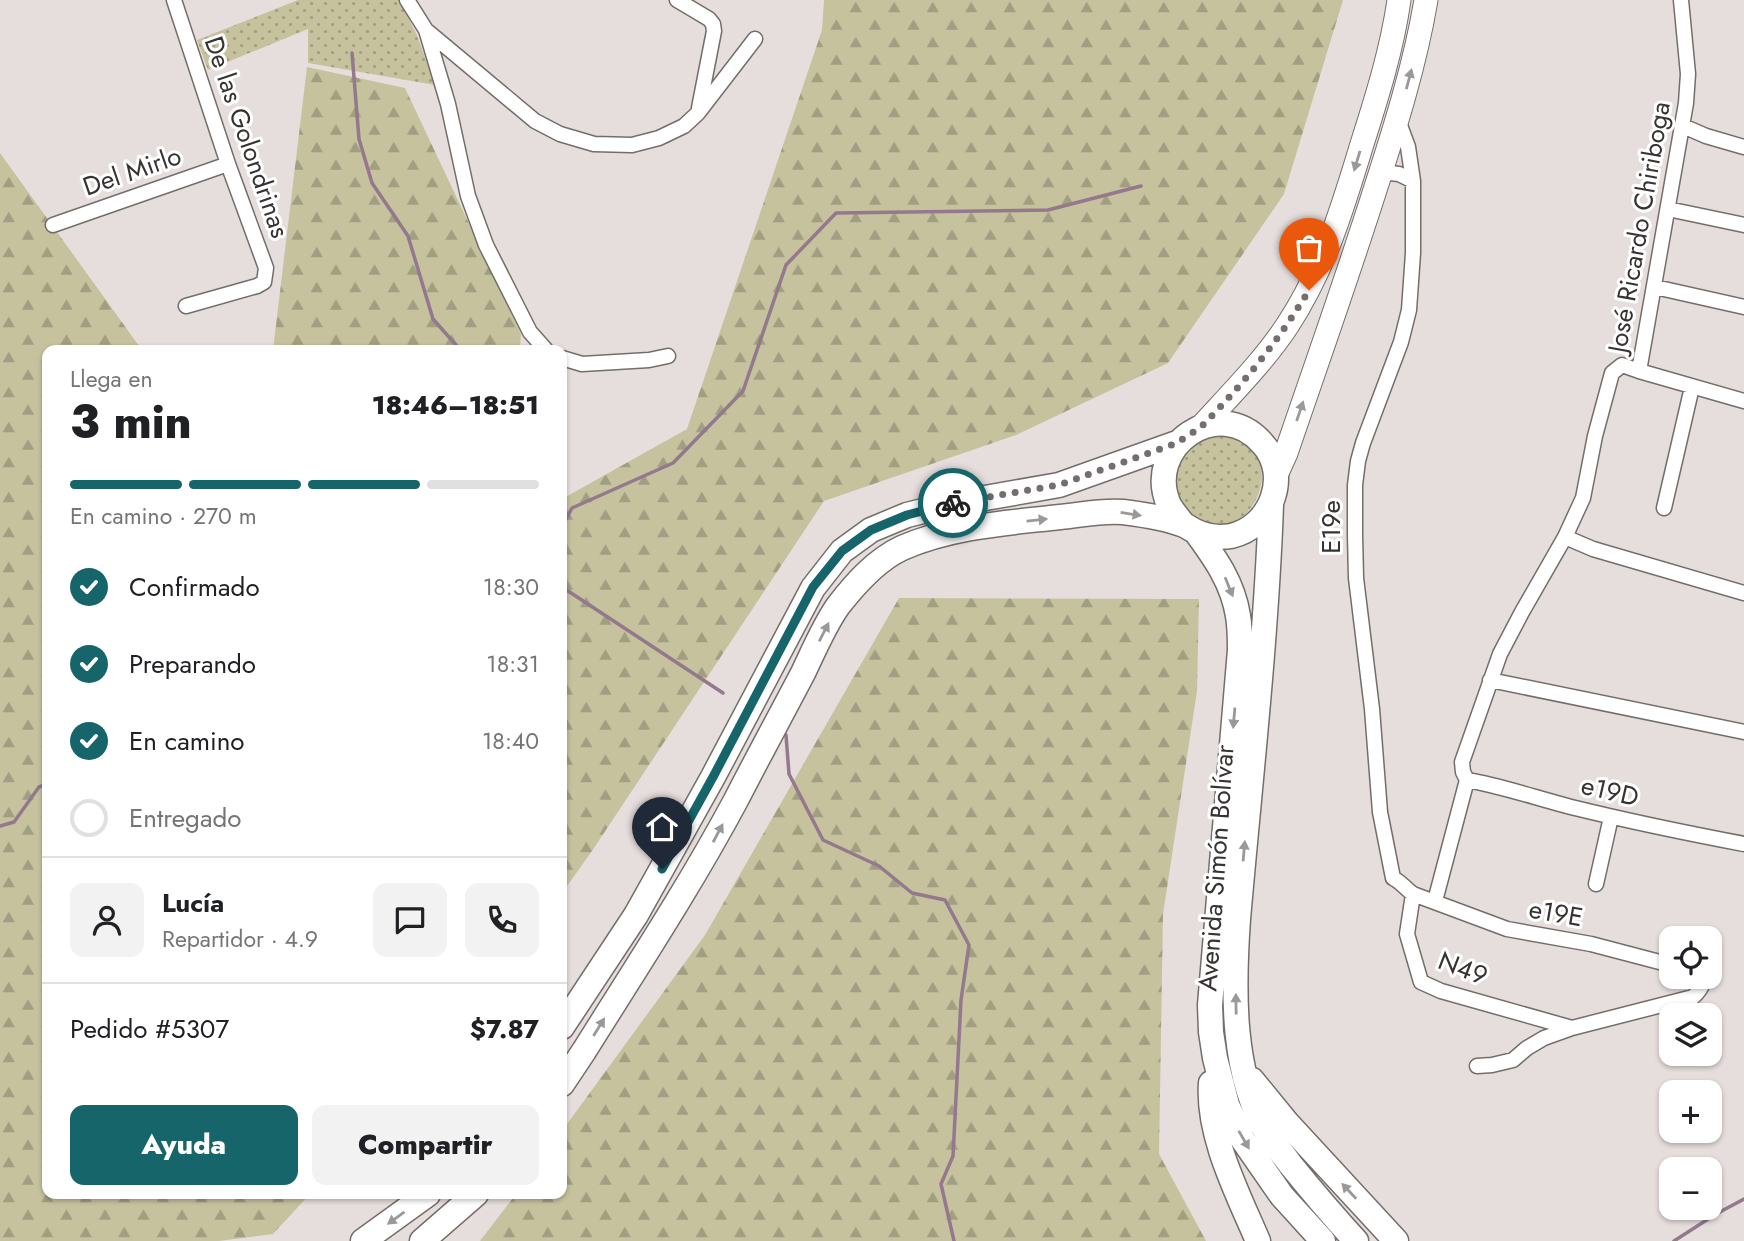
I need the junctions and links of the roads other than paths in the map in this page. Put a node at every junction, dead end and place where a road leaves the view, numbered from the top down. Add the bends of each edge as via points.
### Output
1 (174, 0) edge
2 (407, 0) edge
3 (677, 0) edge
4 (1399, 0) edge
5 (1426, 0) edge
6 (1681, 0) edge
7 (426, 30) junction
8 (755, 39) dead end
9 (698, 113) junction
10 (1398, 119) junction
11 (1683, 126) junction
12 (1744, 147) edge
13 (228, 164) junction
14 (1381, 172) junction
15 (1413, 181) junction
16 (1668, 209) junction
17 (53, 225) dead end
18 (1744, 225) edge
19 (1655, 287) junction
20 (186, 306) dead end
21 (1744, 307) edge
22 (542, 345) edge
23 (668, 356) dead end
24 (567, 360) edge
25 (1639, 371) junction
26 (1692, 387) junction
27 (1744, 401) edge
28 (1201, 427) junction
29 (1177, 443) junction
30 (1281, 464) junction
31 (1271, 505) junction
32 (1664, 508) dead end
33 (1190, 528) junction
34 (1565, 537) junction
35 (1744, 593) edge
36 (1490, 680) junction
37 (1257, 717) junction
38 (1744, 732) edge
39 (1466, 780) junction
40 (1611, 817) junction
41 (1744, 844) edge
42 (1597, 884) dead end
43 (1413, 894) junction
44 (1435, 901) junction
45 (1659, 962) edge
46 (1700, 989) edge
47 (567, 1019) edge
48 (1572, 1027) junction
49 (1215, 1058) junction
50 (1477, 1066) dead end
51 (1244, 1072) junction
52 (567, 1077) edge
53 (421, 1199) edge
54 (469, 1199) edge
55 (363, 1241) edge
56 (422, 1241) edge
57 (1258, 1241) edge
58 (1323, 1241) edge
59 (1356, 1241) edge
60 (1395, 1241) edge

1 - 13 street, De las Golondrinas
2 - 7 street
3 - 9 street via 713,24
4 -> 28 main road via 1380,89 1326,254 1287,326
10 -> 5 main road
6 - 11 street, José Ricardo Chiriboga via 1688,74
7 - 9 street via 535,121 561,134 594,144 632,145 684,126
7 - 22 street via 468,196 486,245 530,332
8 - 9 street
10 - 14 main road
10 - 15 street, E19e
11 - 12 street
11 - 16 street, José Ricardo Chiriboga
13 - 17 street, Del Mirlo
13 - 20 street, De las Golondrinas via 266,268 264,282
14 - 15 street
30 -> 14 main road
15 - 43 street, E19e via 1409,310 1363,443 1356,485 1356,578 1380,811 1393,878
16 - 18 street
16 - 19 street, José Ricardo Chiriboga
19 - 21 street
19 - 25 street, José Ricardo Chiriboga
23 - 24 street via 582,364
25 - 26 street
25 - 34 street, José Ricardo Chiriboga via 1622,365 1612,373 1583,498
26 - 27 street
26 - 32 street
28 - 29 highway
28 - 30 highway via 1235,425 1251,432
29 - 33 highway via 1166,463 1163,485 1170,507
29 - 47 highway via 1059,485 907,515 871,530 842,551 813,587 636,915
30 - 31 highway
30 - 37 highway via 1291,471 1291,480 1268,684
31 - 33 highway via 1261,520 1230,536 1213,537
31 - 37 highway, Avenida Simón Bolívar
33 -> 49 highway, Avenida Simón Bolívar via 1218,561 1239,617 1210,1005
52 -> 33 highway via 711,845 836,608 877,564 900,549 942,534 997,524 1120,512
34 - 35 street
34 - 36 street, José Ricardo Chiriboga
36 - 38 street
36 - 39 street, José Ricardo Chiriboga via 1462,762
51 -> 37 highway, Avenida Simón Bolívar via 1237,1021 1236,953
39 - 40 street, e19D
39 - 44 street, José Ricardo Chiriboga
40 - 41 street, e19D
40 - 42 street
43 - 44 street, e19E
43 - 48 street, N49 via 1407,934 1421,982
44 - 45 street, e19E via 1507,929
46 - 48 street via 1693,997
48 - 50 street via 1544,1038 1513,1060
49 - 57 highway via 1211,1089 1219,1143
49 -> 58 highway, Avenida Simón Bolívar via 1227,1105 1243,1140 1282,1196
51 - 59 highway, Avenida Simón Bolívar via 1270,1138
60 -> 51 highway
53 -> 55 highway
54 - 56 highway

